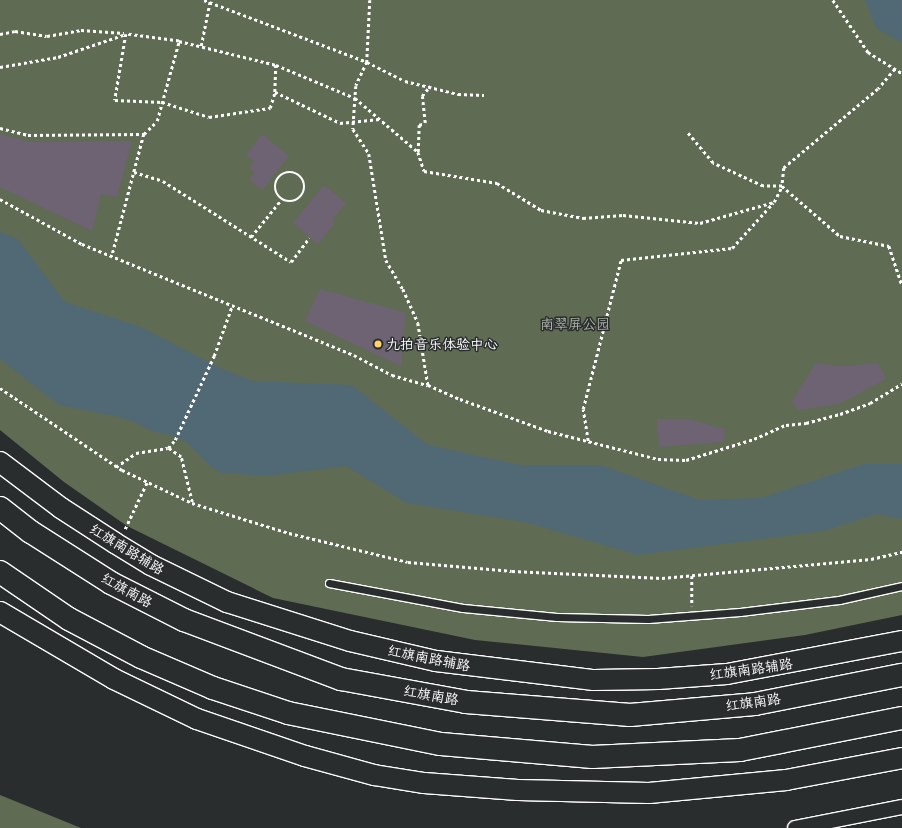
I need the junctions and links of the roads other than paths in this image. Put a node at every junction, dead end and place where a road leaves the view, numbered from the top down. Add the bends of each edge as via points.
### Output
1 (0, 462) edge
2 (0, 508) edge
3 (0, 572) edge
4 (329, 584) dead end
5 (902, 586) edge
6 (0, 612) edge
7 (902, 641) edge
8 (902, 675) edge
9 (902, 718) edge
10 (902, 758) edge
11 (902, 807) edge
12 (861, 822) edge
13 (795, 828) edge

1 - 7 main road, 红旗南路辅路 via 61,508 115,543 190,585 263,615 350,641 436,661 594,680 719,675 800,662
2 - 8 highway, 红旗南路 via 31,532 112,583 184,620 341,679 356,682 466,702 630,715 755,704
3 - 9 highway via 69,618 141,657 219,691 288,713 441,744 592,757 740,750
4 - 5 lane via 463,608 557,617 648,618 838,600
6 - 10 main road via 114,679 197,719 305,756 374,775 417,782 518,790 649,794 778,781
11 - 12 street
12 - 13 street

